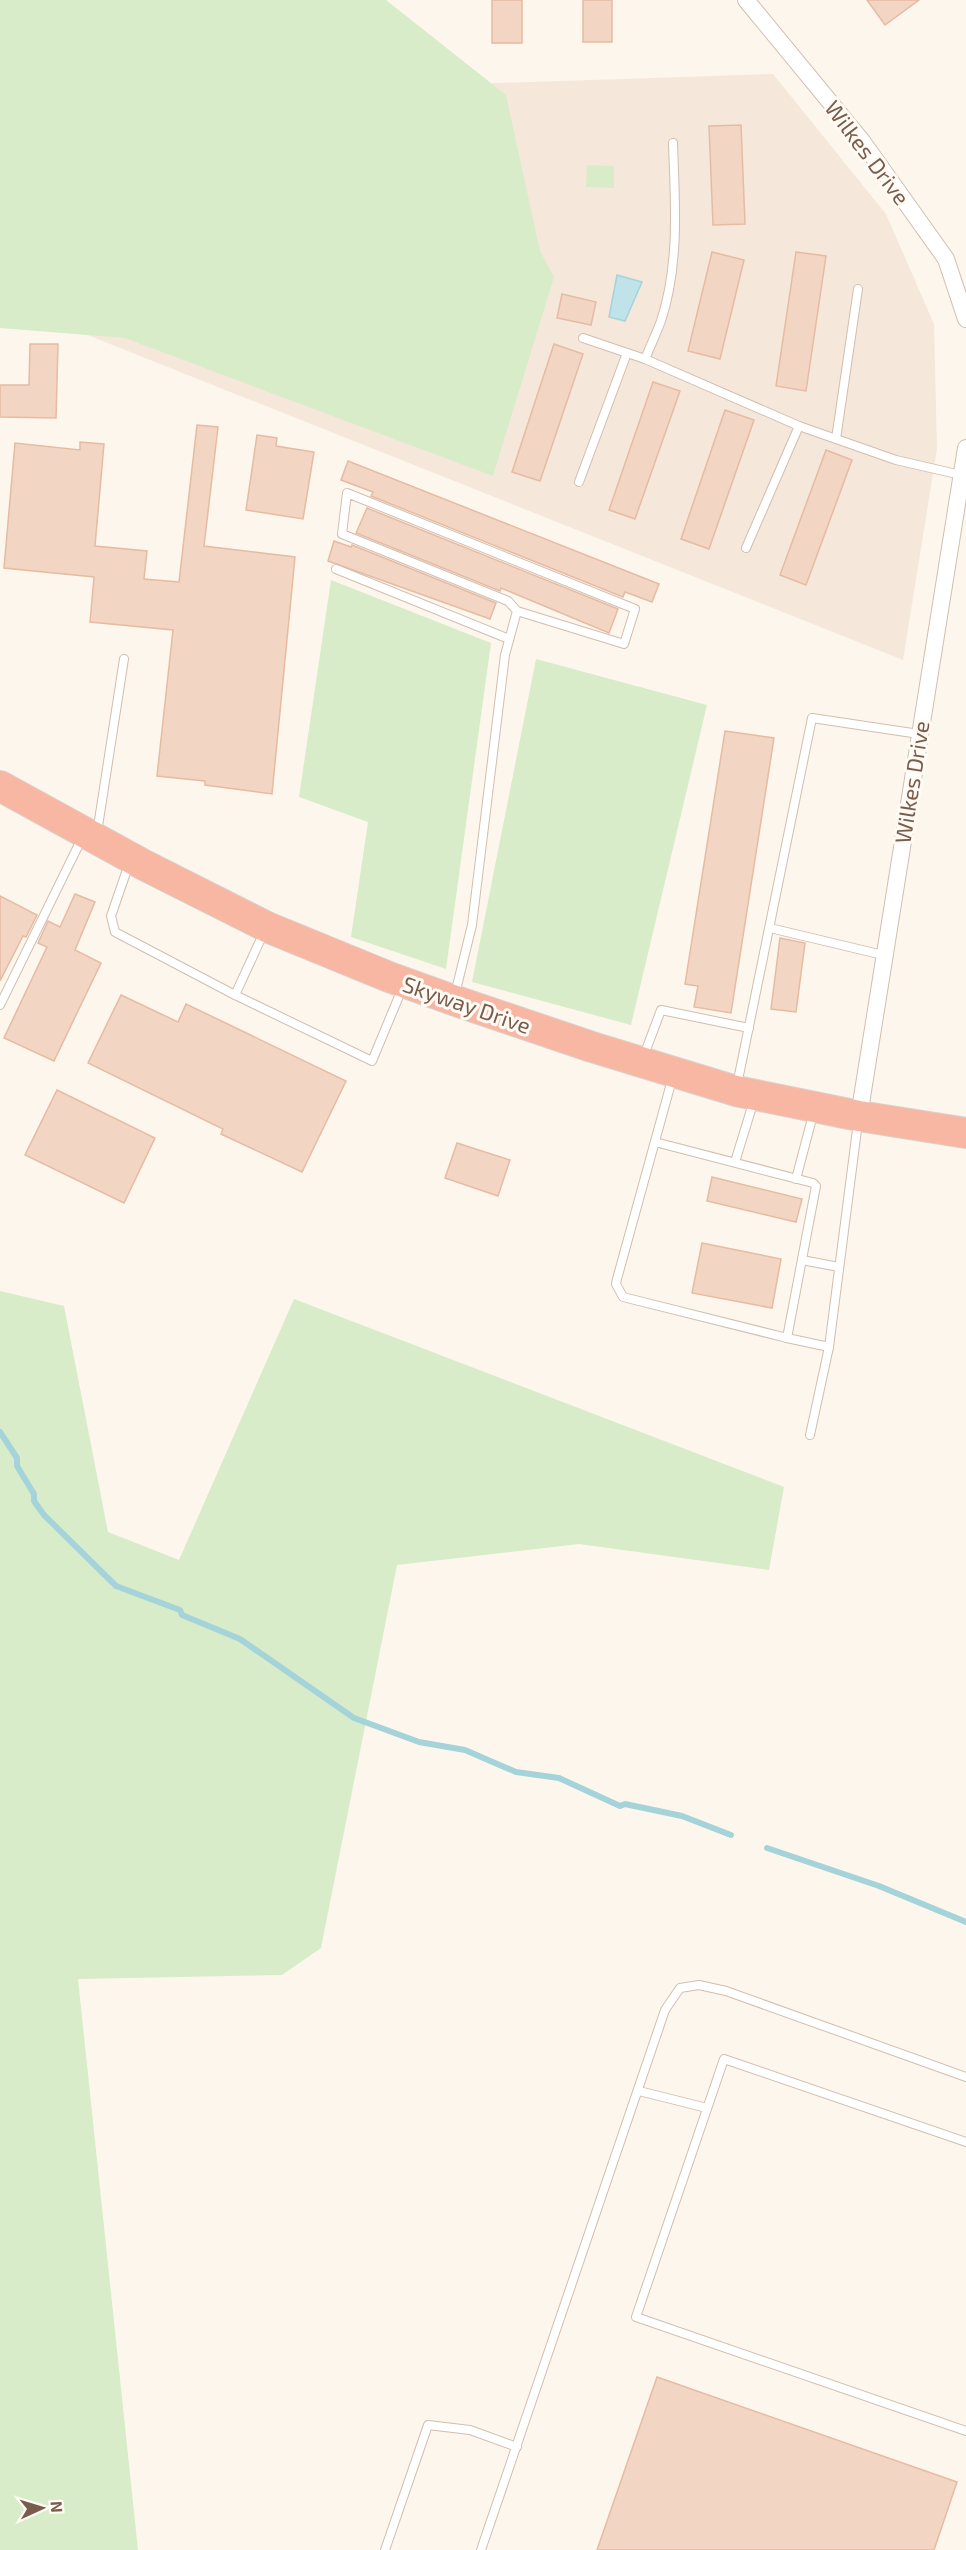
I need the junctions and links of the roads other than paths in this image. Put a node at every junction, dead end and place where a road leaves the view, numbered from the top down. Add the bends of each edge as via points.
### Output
1 (746, 0) edge
2 (673, 143) dead end
3 (858, 289) dead end
4 (966, 319) edge
5 (584, 338) dead end
6 (627, 353) junction
7 (645, 359) junction
8 (798, 426) junction
9 (836, 439) junction
10 (966, 448) edge
11 (961, 475) junction
12 (579, 482) dead end
13 (746, 548) dead end
14 (336, 569) dead end
15 (517, 611) junction
16 (509, 639) junction
17 (124, 659) dead end
18 (919, 734) junction
19 (0, 786) edge
20 (90, 836) junction
21 (132, 858) junction
22 (267, 927) junction
23 (770, 928) junction
24 (883, 955) junction
25 (405, 982) junction
26 (236, 995) junction
27 (453, 1000) junction
28 (0, 1005) edge
29 (749, 1028) junction
30 (642, 1062) junction
31 (674, 1072) junction
32 (746, 1092) junction
33 (815, 1107) junction
34 (859, 1116) junction
35 (966, 1133) edge
36 (655, 1142) junction
37 (735, 1162) junction
38 (796, 1179) junction
39 (802, 1260) junction
40 (839, 1267) junction
41 (787, 1338) junction
42 (829, 1347) junction
43 (810, 1435) dead end
44 (966, 2077) edge
45 (639, 2091) junction
46 (707, 2108) junction
47 (966, 2142) edge
48 (966, 2431) edge
49 (517, 2447) junction
50 (385, 2550) edge
51 (481, 2550) edge

1 - 4 street, Wilkes Drive via 862,141 946,259
2 - 7 lane via 676,227 672,269 661,320
3 - 9 lane
5 - 6 lane
6 - 7 lane
6 - 12 lane
7 - 8 lane
8 - 9 lane
8 - 13 lane
9 - 11 lane
10 - 11 street, Wilkes Drive
11 - 18 street, Wilkes Drive
14 - 16 lane
15 - 15 lane via 624,644 635,609 347,493 342,534 508,601
15 - 16 lane
16 - 27 lane via 472,925
17 - 20 lane
18 - 23 lane via 812,718
18 - 24 street, Wilkes Drive
19 - 20 highway, Skyway Drive
20 - 21 highway, Skyway Drive
20 - 28 lane
21 - 22 highway, Skyway Drive
21 - 26 lane via 111,916 115,932
22 - 25 highway, Skyway Drive
22 - 26 lane
23 - 24 lane
23 - 29 lane
24 - 34 street, Wilkes Drive
25 - 26 lane via 372,1061
25 - 27 highway, Skyway Drive
27 - 30 highway, Skyway Drive
29 - 30 lane via 660,1010
29 - 32 lane
30 - 31 highway, Skyway Drive
31 - 32 highway, Skyway Drive
31 - 36 lane
32 - 33 highway, Skyway Drive
32 - 37 lane
33 - 34 highway, Skyway Drive
33 - 38 lane
34 - 35 highway, Skyway Drive
34 - 40 lane
36 - 37 lane
36 - 41 lane via 616,1284 623,1297
37 - 38 lane
38 - 39 lane via 813,1183 816,1190
39 - 40 lane
39 - 41 lane
40 - 42 lane
41 - 42 lane
42 - 43 lane
44 - 45 lane via 726,1991 699,1985 680,1988 665,2010
45 - 46 lane
45 - 49 lane
46 - 47 lane via 724,2060
46 - 48 lane via 636,2317
49 - 50 lane via 470,2430 429,2425
49 - 51 lane

